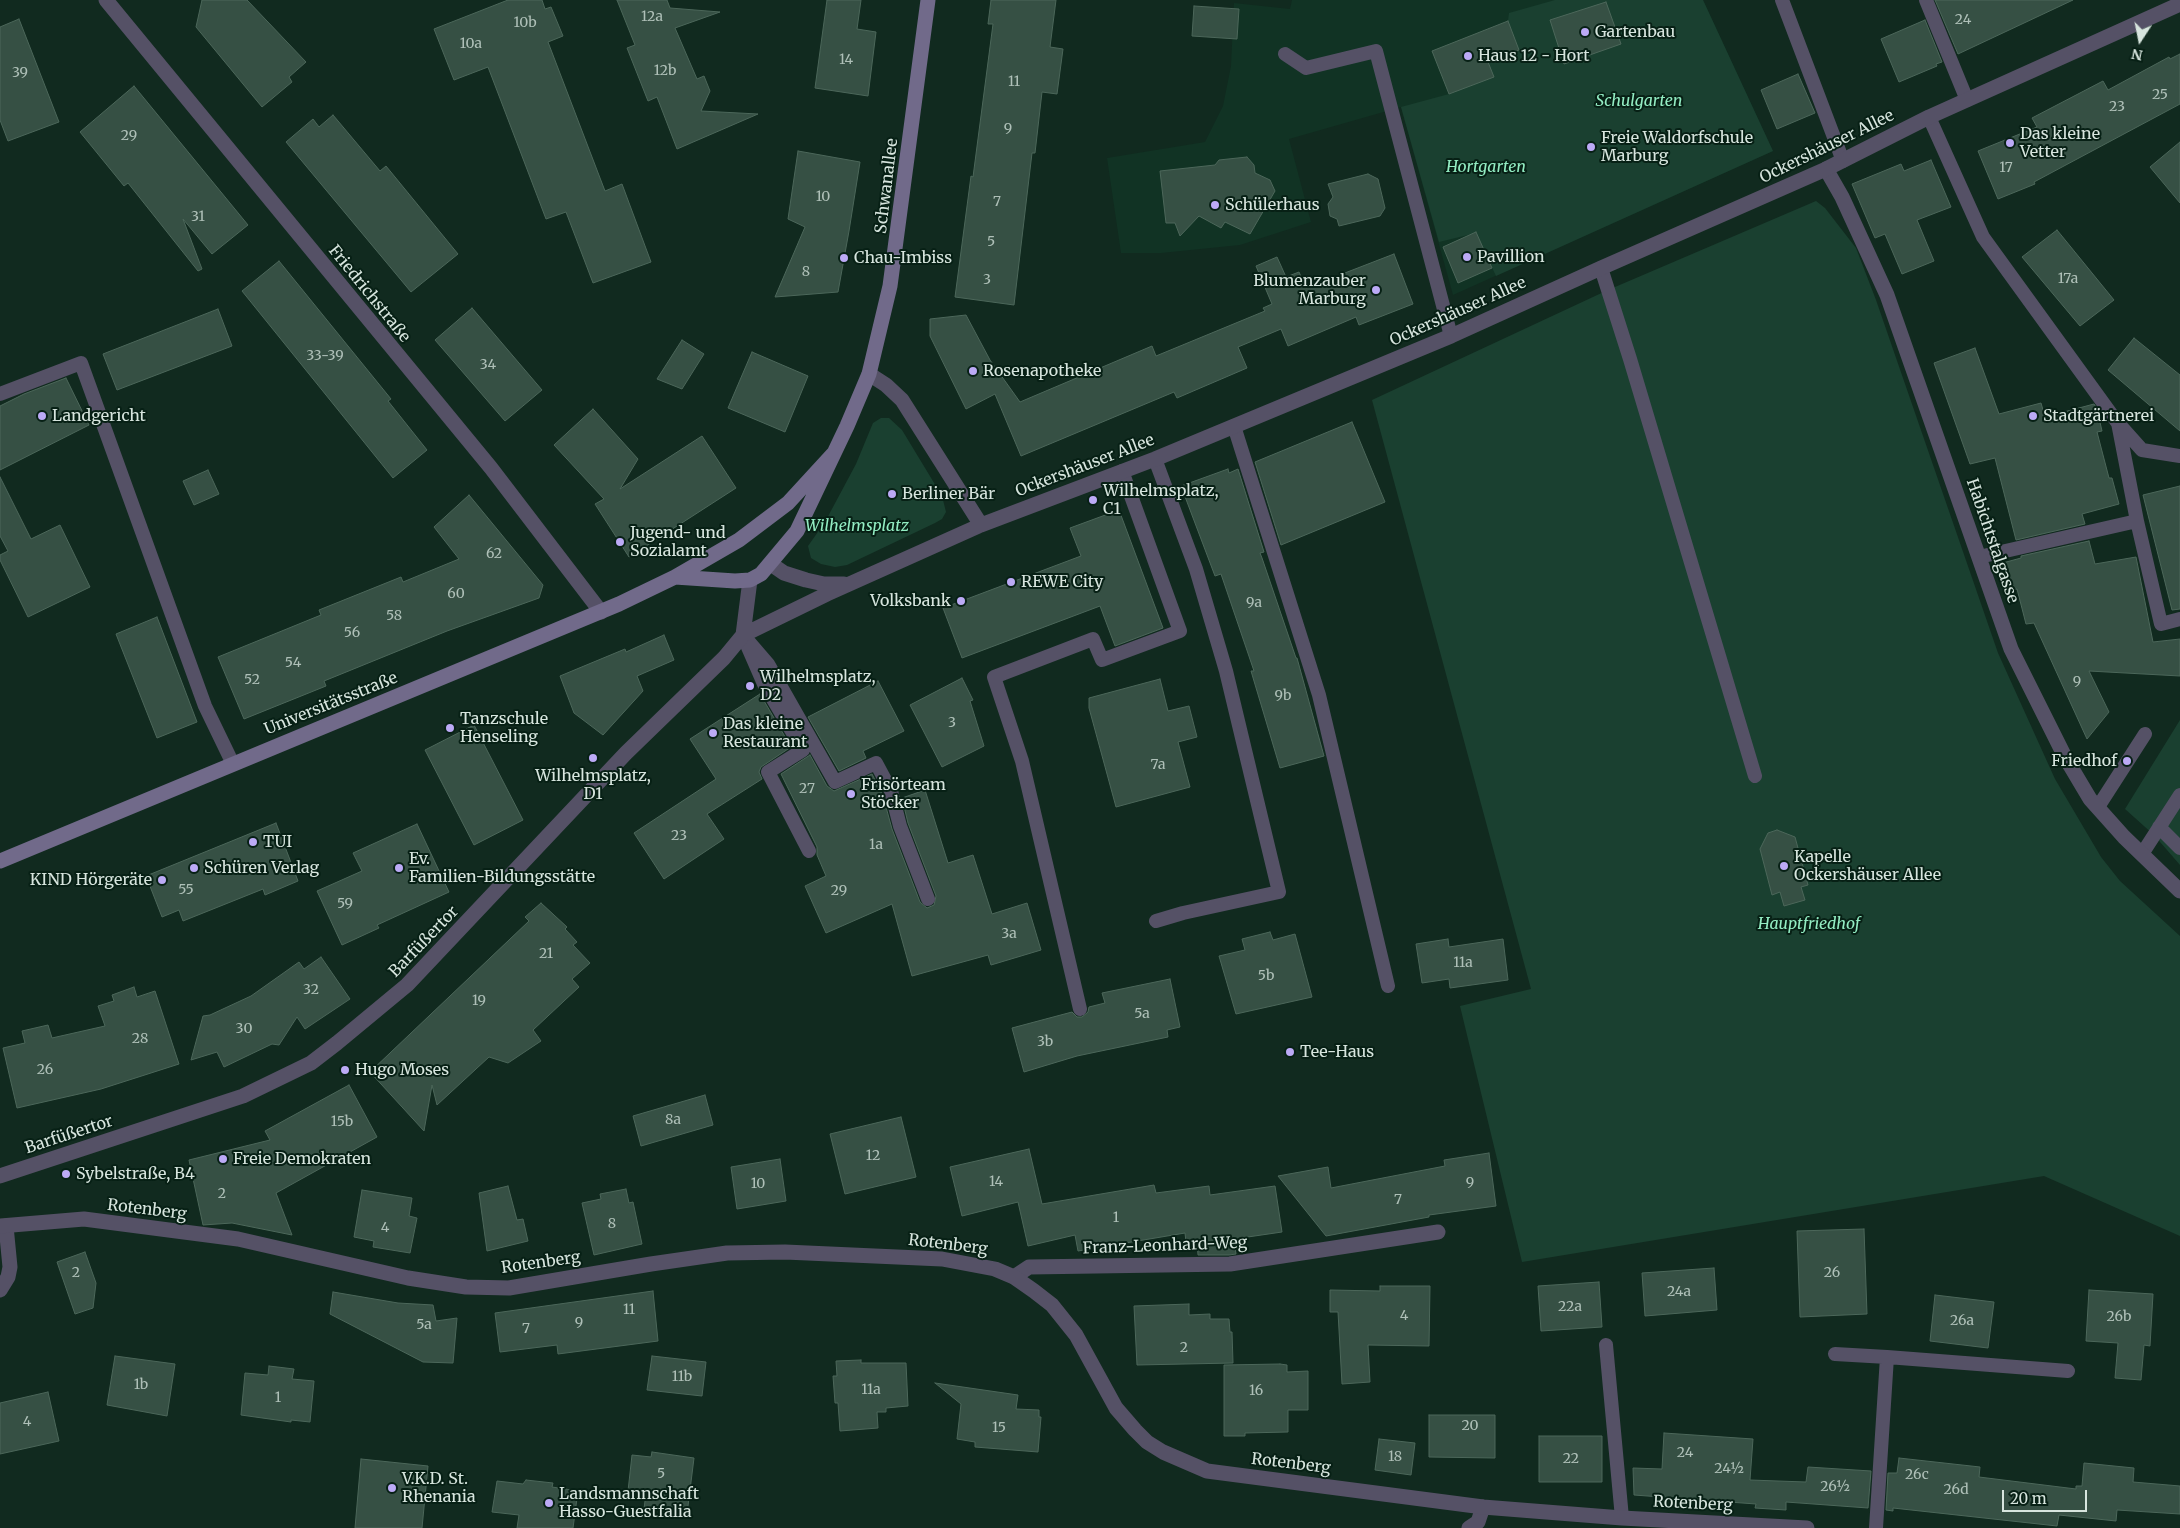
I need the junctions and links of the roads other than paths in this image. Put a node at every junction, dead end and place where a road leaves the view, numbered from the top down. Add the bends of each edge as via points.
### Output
1 (106, 0) edge
2 (928, 0) edge
3 (1782, 0) edge
4 (1926, 0) edge
5 (2180, 4) edge
6 (1285, 54) dead end
7 (1967, 100) junction
8 (1929, 117) junction
9 (1843, 161) junction
10 (1826, 170) junction
11 (1601, 268) junction
12 (1451, 336) junction
13 (869, 374) junction
14 (0, 394) edge
15 (2117, 422) junction
16 (1234, 426) junction
17 (833, 454) junction
18 (2180, 456) edge
19 (1156, 459) junction
20 (1122, 471) junction
21 (2137, 521) junction
22 (981, 525) junction
23 (1979, 557) junction
24 (771, 564) junction
25 (675, 577) junction
26 (750, 580) junction
27 (848, 584) junction
28 (601, 612) junction
29 (2180, 619) edge
30 (743, 635) junction
31 (2145, 734) dead end
32 (233, 764) junction
33 (1755, 776) dead end
34 (2180, 795) edge
35 (2098, 807) junction
36 (2159, 827) junction
37 (2180, 848) edge
38 (809, 851) dead end
39 (2142, 854) junction
40 (0, 861) edge
41 (2180, 891) edge
42 (928, 899) dead end
43 (1156, 921) dead end
44 (1388, 986) dead end
45 (1080, 1009) dead end
46 (0, 1176) edge
47 (3, 1226) edge
48 (1438, 1232) dead end
49 (1014, 1277) junction
50 (0, 1290) edge
51 (1606, 1345) dead end
52 (1835, 1354) dead end
53 (1887, 1357) junction
54 (2068, 1371) dead end
55 (1483, 1507) junction
56 (1622, 1518) junction
57 (1469, 1528) edge
58 (1807, 1528) edge
59 (1876, 1528) edge

1 - 28 street, Friedrichstraße via 491,468
2 - 13 main road, Schwanallee via 893,268
3 - 9 lane
4 - 7 lane
5 - 7 street, Ockershäuser Allee
6 - 12 lane via 1306,68 1376,51
7 - 8 street, Ockershäuser Allee
8 - 9 street, Ockershäuser Allee
8 - 15 lane via 1983,237
9 - 10 street, Ockershäuser Allee
10 - 11 street, Ockershäuser Allee
10 - 23 street, Habichtstalgasse via 1842,197 1887,295
11 - 12 street, Ockershäuser Allee
11 - 33 lane
12 - 16 street, Ockershäuser Allee
13 - 17 main road
13 - 22 street via 902,400
14 - 32 lane via 80,364 205,706
15 - 18 lane via 2142,450
15 - 21 lane
16 - 19 street, Ockershäuser Allee
16 - 44 lane via 1319,695
17 - 24 main road via 797,531
17 - 25 main road, Universitätsstraße via 788,503 739,540
19 - 20 street, Ockershäuser Allee
19 - 43 lane via 1196,569 1223,662 1279,892
20 - 22 street, Ockershäuser Allee
20 - 45 lane via 1180,631 1102,660 1092,639 994,677 1022,761
21 - 23 lane
21 - 29 lane via 2161,624
22 - 27 street, Ockershäuser Allee
23 - 35 street, Habichtstalgasse via 2011,649 2065,757
24 - 26 main road
24 - 27 street via 784,574 806,580
25 - 26 main road
25 - 28 main road, Universitätsstraße
26 - 30 street
27 - 30 street, Ockershäuser Allee
28 - 32 main road, Universitätsstraße
30 - 38 lane via 764,684 803,750 768,772
30 - 42 lane via 768,664 836,782 876,763 891,791 900,826
30 - 46 street, Barfüßertor via 724,658 626,753 407,985 311,1063 243,1096
31 - 35 lane
32 - 40 main road, Universitätsstraße
34 - 36 lane
35 - 39 street, Habichtstalgasse
36 - 37 lane
36 - 39 lane
39 - 41 street, Habichtstalgasse
47 - 49 street, Rotenberg via 84,1219 238,1240 408,1278 466,1287 509,1288 717,1254 784,1252 942,1259 994,1269
47 - 50 street via 10,1267
48 - 49 street, Franz-Leonhard-Weg via 1230,1264 1029,1267
49 - 55 street, Rotenberg via 1052,1305 1076,1335 1116,1408 1147,1442 1163,1452 1208,1471
51 - 56 lane
52 - 53 lane
53 - 54 lane
53 - 59 lane
55 - 56 street, Rotenberg
55 - 57 street via 1478,1522
56 - 58 street, Rotenberg

